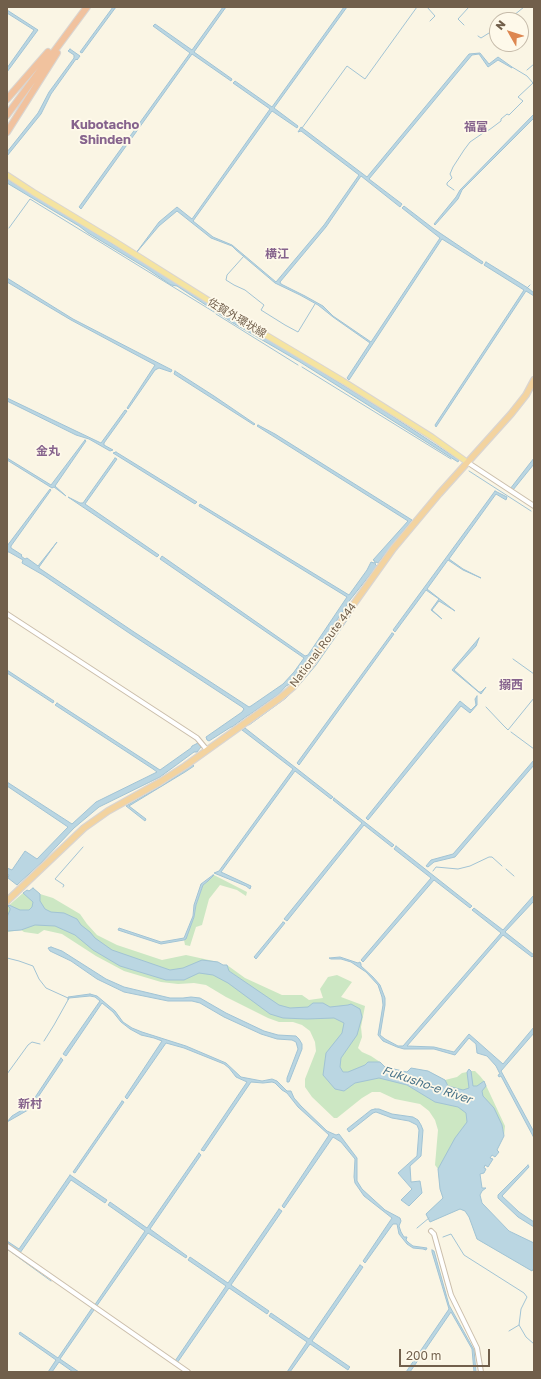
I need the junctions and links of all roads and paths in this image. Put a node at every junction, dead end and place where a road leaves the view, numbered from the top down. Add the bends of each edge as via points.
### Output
1 (87, 7) edge
2 (60, 42) junction
3 (7, 99) edge
4 (7, 114) edge
5 (7, 132) edge
6 (7, 174) edge
7 (534, 380) edge
8 (467, 462) junction
9 (534, 506) edge
10 (7, 614) edge
11 (207, 750) junction
12 (7, 901) edge
13 (431, 1231) dead end
14 (7, 1246) edge
15 (188, 1372) edge
16 (481, 1372) edge

1 - 2 highway
2 - 3 highway
2 - 4 highway
2 - 5 highway via 59,49
6 - 8 main road, 佐賀外環状線 via 219,307 343,380
7 - 8 highway, National Route 444 via 516,408
8 - 9 street
8 - 11 highway, National Route 444 via 392,549 312,664 293,687
10 - 11 street via 197,738
11 - 12 highway, National Route 444 via 84,828
13 - 16 street via 451,1294 477,1348
14 - 15 street

